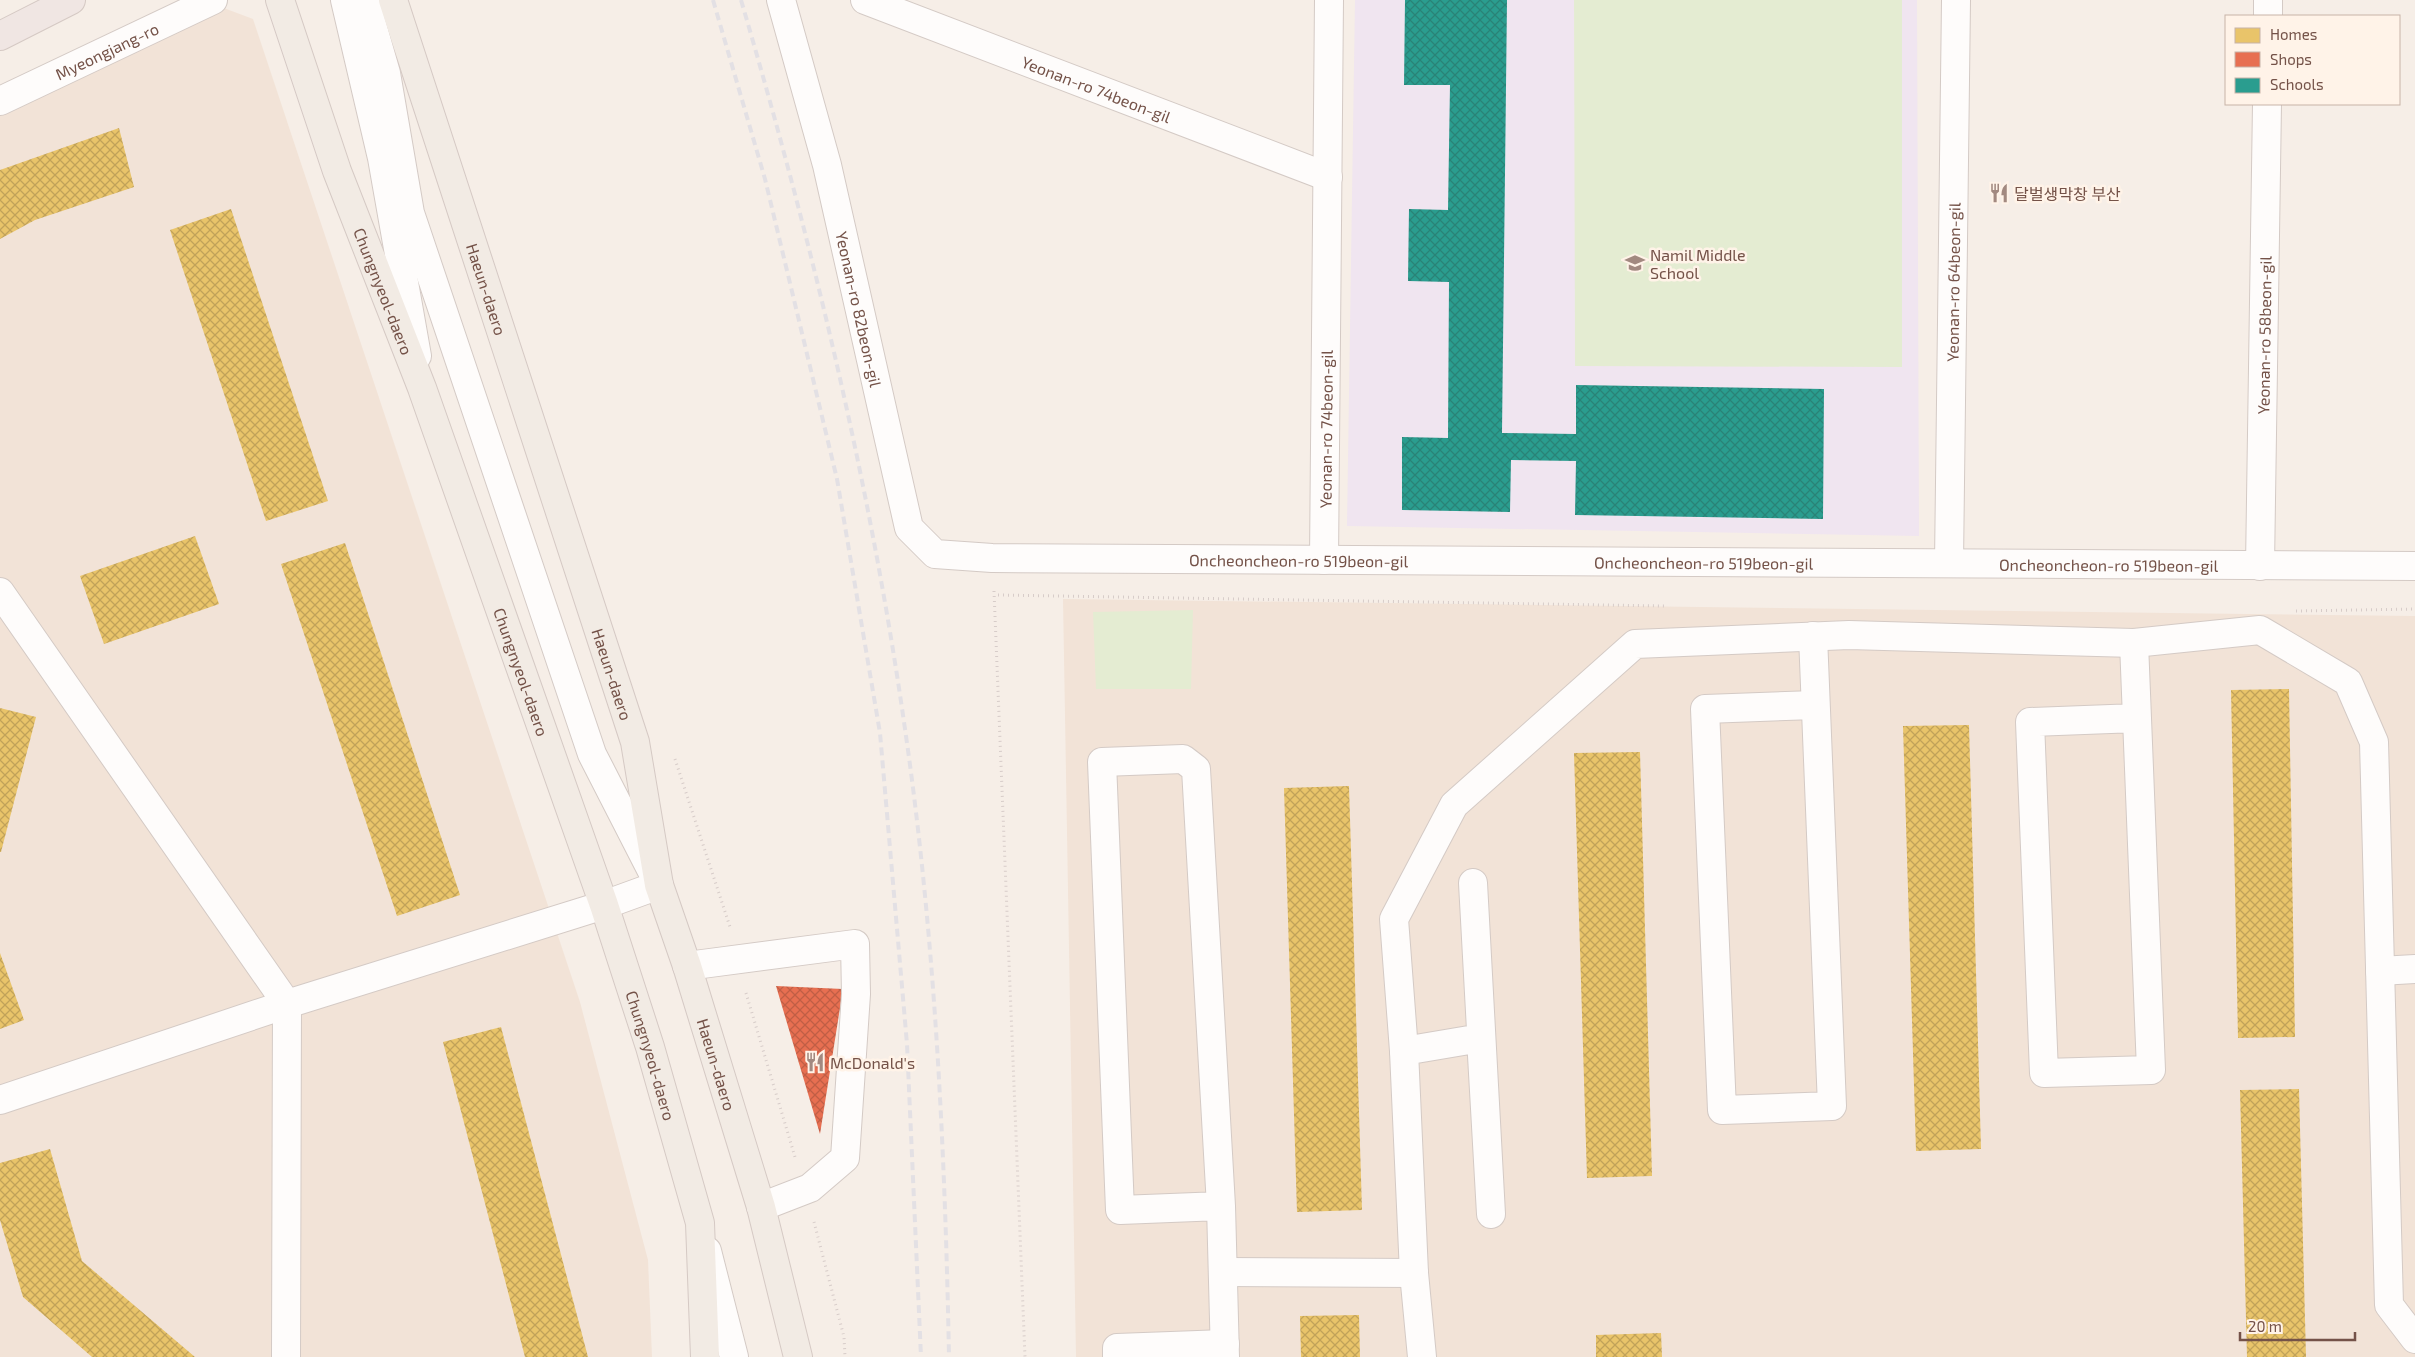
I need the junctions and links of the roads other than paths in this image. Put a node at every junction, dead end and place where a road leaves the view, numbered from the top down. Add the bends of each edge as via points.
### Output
1 (71, 0) edge
2 (213, 0) edge
3 (280, 0) edge
4 (345, 0) edge
5 (365, 0) edge
6 (393, 0) edge
7 (781, 0) edge
8 (865, 0) edge
9 (1329, 0) edge
10 (1956, 0) edge
11 (2268, 0) edge
12 (2268, 15) edge
13 (0, 36) edge
14 (0, 101) edge
15 (2267, 105) edge
16 (1328, 177) junction
17 (422, 388) junction
18 (992, 558) joint
19 (1324, 560) junction
20 (1949, 563) junction
21 (2260, 566) junction
22 (2415, 566) edge
23 (0, 592) edge
24 (1813, 636) junction
25 (2134, 642) junction
26 (1814, 705) junction
27 (2136, 718) junction
28 (1473, 883) dead end
29 (659, 885) junction
30 (604, 905) junction
31 (687, 966) junction
32 (2415, 969) edge
33 (2380, 971) junction
34 (287, 1004) junction
35 (1404, 1051) junction
36 (0, 1100) edge
37 (1221, 1206) junction
38 (761, 1208) junction
39 (700, 1223) junction
40 (1224, 1272) junction
41 (1414, 1273) junction
42 (2415, 1339) edge
43 (1225, 1351) edge
44 (286, 1357) edge
45 (704, 1357) edge
46 (734, 1357) edge
47 (798, 1357) edge
48 (1117, 1357) edge
49 (1422, 1357) edge

1 - 13 highway
2 - 14 street, Myeongjang-ro
3 - 17 main road, Chungnyeol-daero via 337,171
4 - 17 street via 382,158
5 - 29 street via 386,73 410,213 592,754
6 - 29 main road, Haeun-daero via 635,742
7 - 18 street, Yeonan-ro 82beon-gil via 827,165 909,528 935,554
8 - 16 street, Yeonan-ro 74beon-gil
9 - 16 street, Yeonan-ro 74beon-gil
10 - 20 street, Yeonan-ro 64beon-gil
11 - 12 street
15 - 21 street, Yeonan-ro 58beon-gil
16 - 19 street, Yeonan-ro 74beon-gil
17 - 30 main road, Chungnyeol-daero
18 - 19 street, Oncheoncheon-ro 519beon-gil
19 - 20 street, Oncheoncheon-ro 519beon-gil
20 - 21 street, Oncheoncheon-ro 519beon-gil
21 - 22 street, Oncheoncheon-ro 519beon-gil
23 - 34 street
24 - 25 street
24 - 26 street
24 - 35 street via 1635,644 1454,805 1394,919
25 - 27 street
25 - 33 street via 2260,630 2348,682 2374,742
26 - 26 street via 1832,1106 1722,1110 1705,709
27 - 27 street via 2151,1070 2044,1073 2030,722
28 - 35 street via 1491,1214 1481,1038
29 - 30 street
29 - 31 main road, Haeun-daero
30 - 34 street
30 - 39 main road, Chungnyeol-daero via 650,1047
31 - 38 main road, Haeun-daero
31 - 38 street via 855,944 856,994 845,1158 810,1188
32 - 33 street
33 - 42 street via 2390,1305
34 - 36 street
34 - 44 street
35 - 41 street
37 - 37 street via 1196,768 1183,759 1102,762 1120,1210
37 - 40 street
38 - 47 main road, Haeun-daero
39 - 45 main road, Chungnyeol-daero
39 - 46 street
40 - 41 street
40 - 43 street
41 - 49 street
43 - 48 street via 1117,1348

